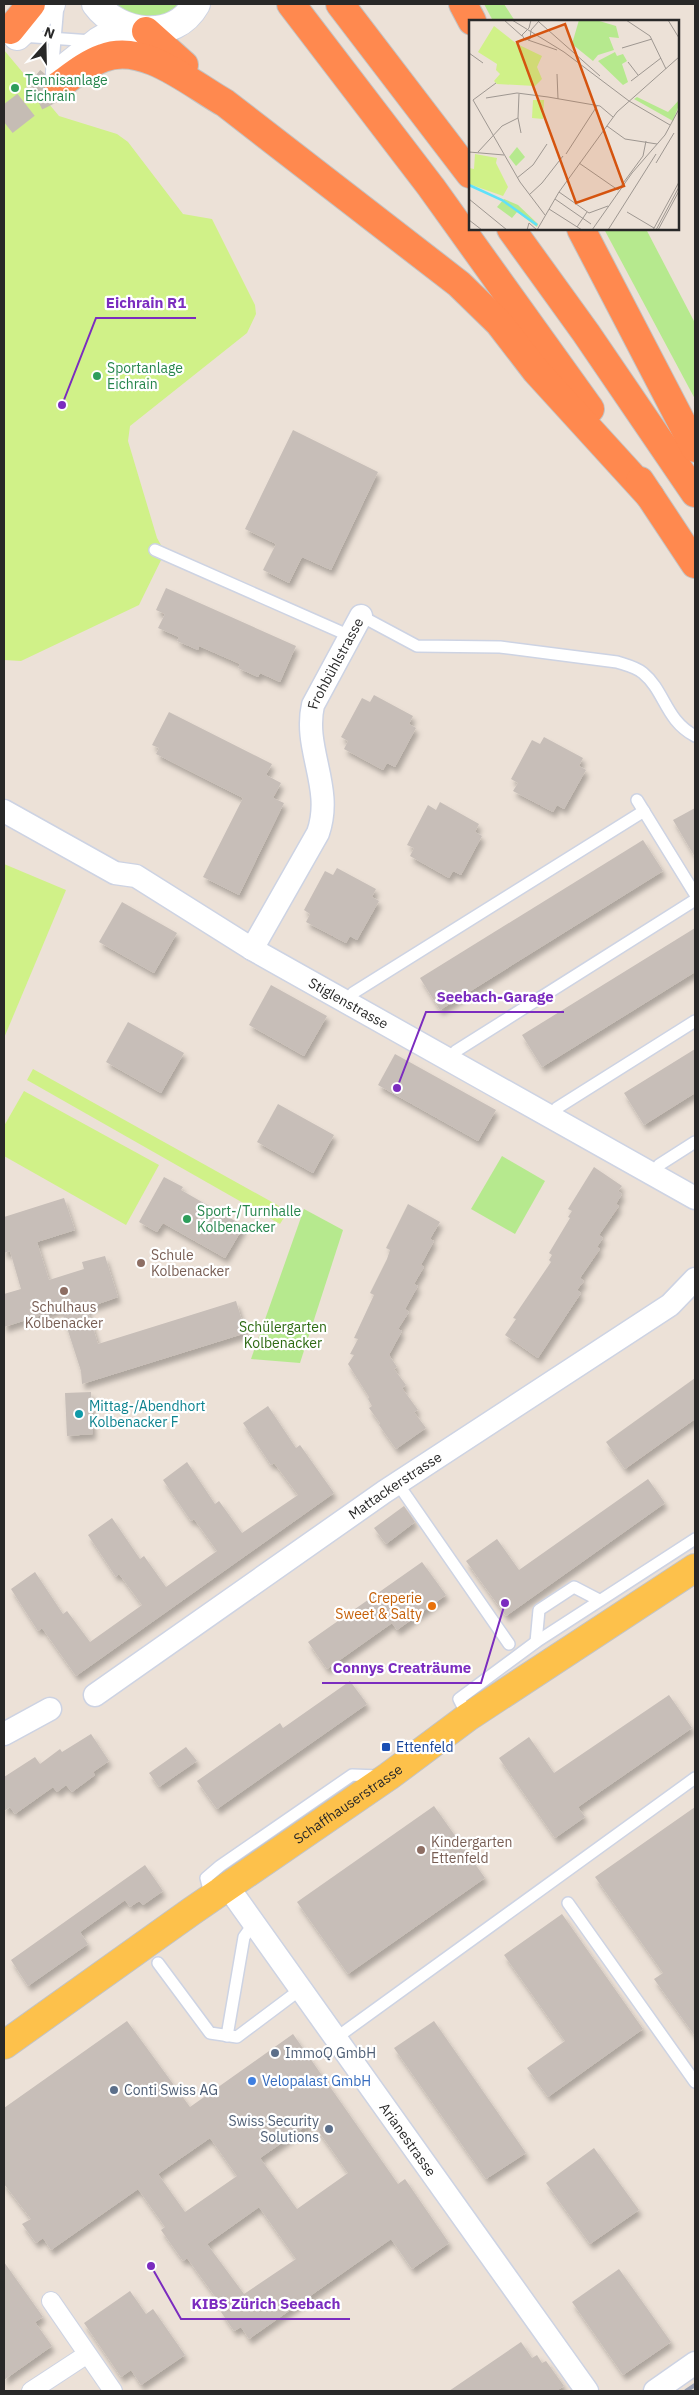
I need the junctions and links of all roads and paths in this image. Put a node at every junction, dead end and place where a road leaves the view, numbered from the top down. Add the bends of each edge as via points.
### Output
1 (31, 4) edge
2 (51, 4) edge
3 (58, 4) edge
4 (96, 4) edge
5 (196, 4) edge
6 (291, 4) edge
7 (340, 4) edge
8 (463, 4) edge
9 (471, 20) edge
10 (135, 29) junction
11 (13, 33) junction
12 (55, 38) junction
13 (99, 41) junction
14 (54, 83) junction
15 (225, 103) junction
16 (469, 173) edge
17 (512, 230) edge
18 (582, 230) edge
19 (695, 448) edge
20 (695, 493) edge
21 (650, 496) junction
22 (155, 550) dead end
23 (695, 564) edge
24 (361, 616) joint
25 (350, 636) junction
26 (695, 736) edge
27 (637, 800) dead end
28 (644, 810) junction
29 (4, 811) edge
30 (695, 894) edge
31 (695, 900) edge
32 (252, 949) junction
33 (347, 1002) junction
34 (695, 1021) edge
35 (449, 1060) junction
36 (552, 1117) junction
37 (695, 1142) edge
38 (653, 1174) junction
39 (695, 1198) edge
40 (695, 1279) edge
41 (398, 1484) junction
42 (695, 1539) edge
43 (695, 1568) edge
44 (599, 1600) junction
45 (536, 1642) junction
46 (509, 1644) dead end
47 (95, 1695) dead end
48 (50, 1709) dead end
49 (468, 1717) junction
50 (4, 1734) edge
51 (695, 1778) edge
52 (220, 1892) junction
53 (568, 1903) dead end
54 (254, 1923) junction
55 (158, 1963) dead end
56 (301, 1989) junction
57 (227, 2036) junction
58 (336, 2038) junction
59 (4, 2045) edge
60 (695, 2082) edge
61 (51, 2301) dead end
62 (86, 2355) junction
63 (695, 2363) edge
64 (31, 2391) edge
65 (113, 2391) edge
66 (587, 2391) edge
67 (655, 2391) edge

1 - 11 highway
2 - 11 main road
3 - 12 lane
4 - 10 main road via 104,15
5 - 10 main road via 180,21 165,28
6 - 21 highway via 493,271
7 - 16 highway
8 - 9 highway
10 - 13 main road
10 - 15 highway via 202,79
11 - 12 lane
12 - 13 lane
12 - 14 lane
13 - 14 main road
14 - 15 highway via 105,57 139,55 165,65
15 - 21 highway via 459,284 499,323 536,371
17 - 20 highway
18 - 19 highway
21 - 23 highway
22 - 25 lane
24 - 25 street, Frohbühlstrasse
24 - 26 lane, Frohbühlstrasse via 417,646 500,646 631,666 651,682 683,730
25 - 32 street, Frohbühlstrasse via 310,716 323,794 323,819
27 - 28 lane
28 - 30 lane
28 - 33 lane via 353,993
29 - 32 street, Stiglenstrasse via 115,873 136,876
31 - 35 lane via 456,1050
32 - 33 street, Stiglenstrasse
33 - 35 street, Stiglenstrasse
34 - 36 lane via 557,1108
35 - 36 street, Stiglenstrasse
36 - 38 street, Stiglenstrasse
37 - 38 lane via 659,1165
38 - 39 street, Stiglenstrasse
40 - 41 street, Mattackerstrasse via 670,1305
41 - 46 lane
41 - 47 street, Mattackerstrasse
42 - 44 lane
43 - 49 main road, Schaffhauserstrasse
44 - 45 lane
44 - 45 lane via 574,1587 567,1591 539,1610
45 - 49 lane via 459,1698
48 - 50 street
49 - 52 main road, Schaffhauserstrasse via 389,1776
51 - 58 lane
52 - 54 street, Arianestrasse
52 - 59 main road, Schaffhauserstrasse
53 - 60 lane
54 - 56 street, Arianestrasse
54 - 57 lane via 244,1938
55 - 57 lane via 210,2033
56 - 57 lane via 237,2037
56 - 58 street, Arianestrasse
58 - 66 street, Arianestrasse
61 - 62 street
62 - 64 street
62 - 65 street
63 - 67 street

